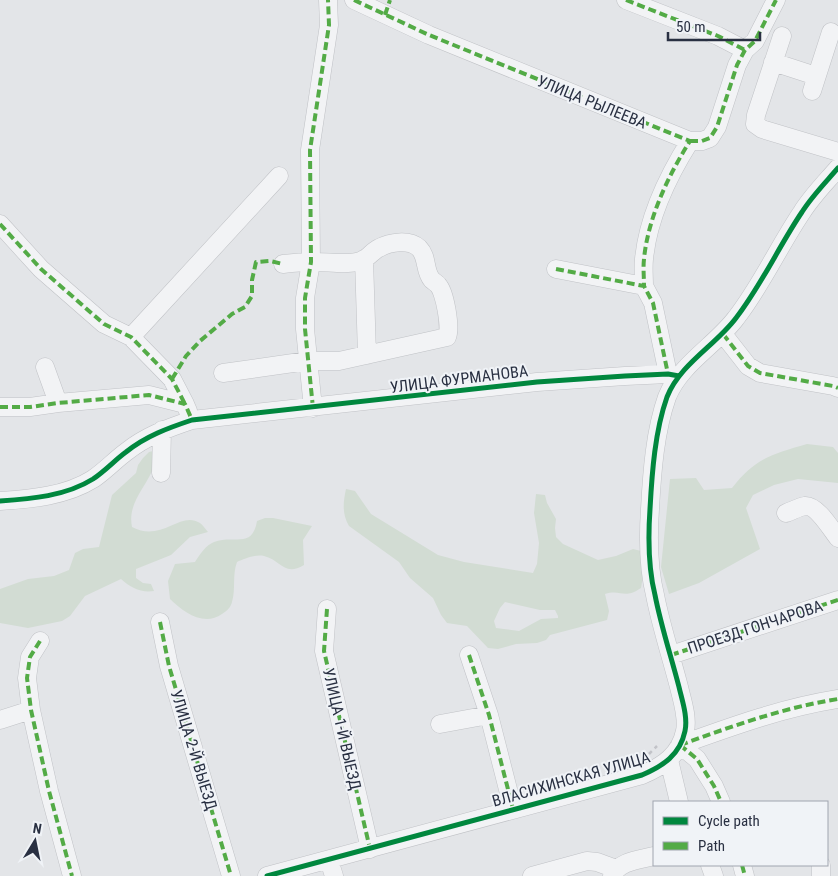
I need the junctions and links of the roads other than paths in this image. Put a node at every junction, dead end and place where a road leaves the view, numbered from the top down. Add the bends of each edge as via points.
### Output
1 (328, 0) edge
2 (354, 0) edge
3 (626, 0) edge
4 (776, 0) edge
5 (387, 8) edge
6 (831, 32) dead end
7 (782, 36) dead end
8 (745, 50) junction
9 (773, 62) junction
10 (690, 141) junction
11 (838, 152) edge
12 (836, 174) edge
13 (279, 176) dead end
14 (0, 224) edge
15 (364, 260) junction
16 (310, 262) junction
17 (283, 264) dead end
18 (556, 269) dead end
19 (644, 286) junction
20 (723, 334) junction
21 (131, 337) junction
22 (367, 355) junction
23 (308, 362) junction
24 (44, 367) dead end
25 (223, 373) dead end
26 (673, 375) junction
27 (838, 388) edge
28 (58, 403) junction
29 (185, 404) junction
30 (0, 407) edge
31 (313, 408) junction
32 (192, 420) junction
33 (162, 430) junction
34 (161, 473) dead end
35 (0, 501) edge
36 (786, 513) dead end
37 (838, 538) edge
38 (838, 600) edge
39 (327, 609) dead end
40 (160, 622) dead end
41 (40, 641) dead end
42 (469, 654) dead end
43 (671, 655) junction
44 (838, 700) edge
45 (30, 710) junction
46 (488, 715) junction
47 (0, 720) edge
48 (440, 724) dead end
49 (680, 745) junction
50 (669, 760) junction
51 (679, 801) edge
52 (721, 801) edge
53 (513, 809) junction
54 (370, 849) junction
55 (653, 856) edge
56 (332, 868) edge
57 (614, 872) edge
58 (72, 876) edge
59 (232, 876) edge
60 (267, 876) edge
61 (532, 876) edge

1 - 16 street via 329,25 310,150
2 - 5 street, УЛИЦА РЫЛЕЕВА
3 - 8 street
4 - 8 street via 756,41
5 - 10 street, УЛИЦА РЫЛЕЕВА
6 - 9 street via 814,83
7 - 9 street
8 - 10 street via 717,127 710,138 702,142
9 - 11 street via 755,124 762,129
10 - 19 street via 676,162 657,208 644,259
12 - 20 street via 803,210 738,316
13 - 21 street
14 - 21 street via 41,269 97,318
15 - 16 street
15 - 22 street
15 - 22 street via 379,248 397,242 420,249 428,273 442,292 449,325 447,337
16 - 17 street
16 - 23 street via 305,329
18 - 19 street
19 - 26 street via 653,303
20 - 26 street
20 - 27 street via 748,366 760,373
21 - 29 street via 172,379
22 - 23 street via 339,362
23 - 25 street
23 - 31 street
24 - 28 street
26 - 31 street, УЛИЦА ФУРМАНОВА via 537,382
26 - 43 street, ВЛАСИХИНСКАЯ УЛИЦА via 660,422 654,461 649,538 650,570
28 - 29 street via 149,395
28 - 30 street
29 - 32 street
31 - 32 street, УЛИЦА ФУРМАНОВА
32 - 33 street, УЛИЦА ФУРМАНОВА
33 - 34 street
33 - 35 street, УЛИЦА ФУРМАНОВА via 128,451 94,479 36,498
36 - 37 street via 811,507
38 - 43 street, ПРОЕЗД ГОНЧАРОВА
39 - 54 street, УЛИЦА 1-Й ВЫЕЗД via 324,651
40 - 59 street, УЛИЦА 2-Й ВЫЕЗД via 169,666
41 - 45 street via 30,657
42 - 46 street
43 - 49 street, ВЛАСИХИНСКАЯ УЛИЦА via 685,718
44 - 49 street via 764,715
45 - 47 street
45 - 58 street
46 - 48 street
46 - 53 street
49 - 50 street, ВЛАСИХИНСКАЯ УЛИЦА
49 - 52 street via 697,759
50 - 51 street
50 - 53 street, ВЛАСИХИНСКАЯ УЛИЦА via 642,775
53 - 54 street, ВЛАСИХИНСКАЯ УЛИЦА
54 - 56 street, ВЛАСИХИНСКАЯ УЛИЦА
55 - 57 street via 626,863
56 - 60 street, ВЛАСИХИНСКАЯ УЛИЦА
57 - 61 street via 597,862 587,861

